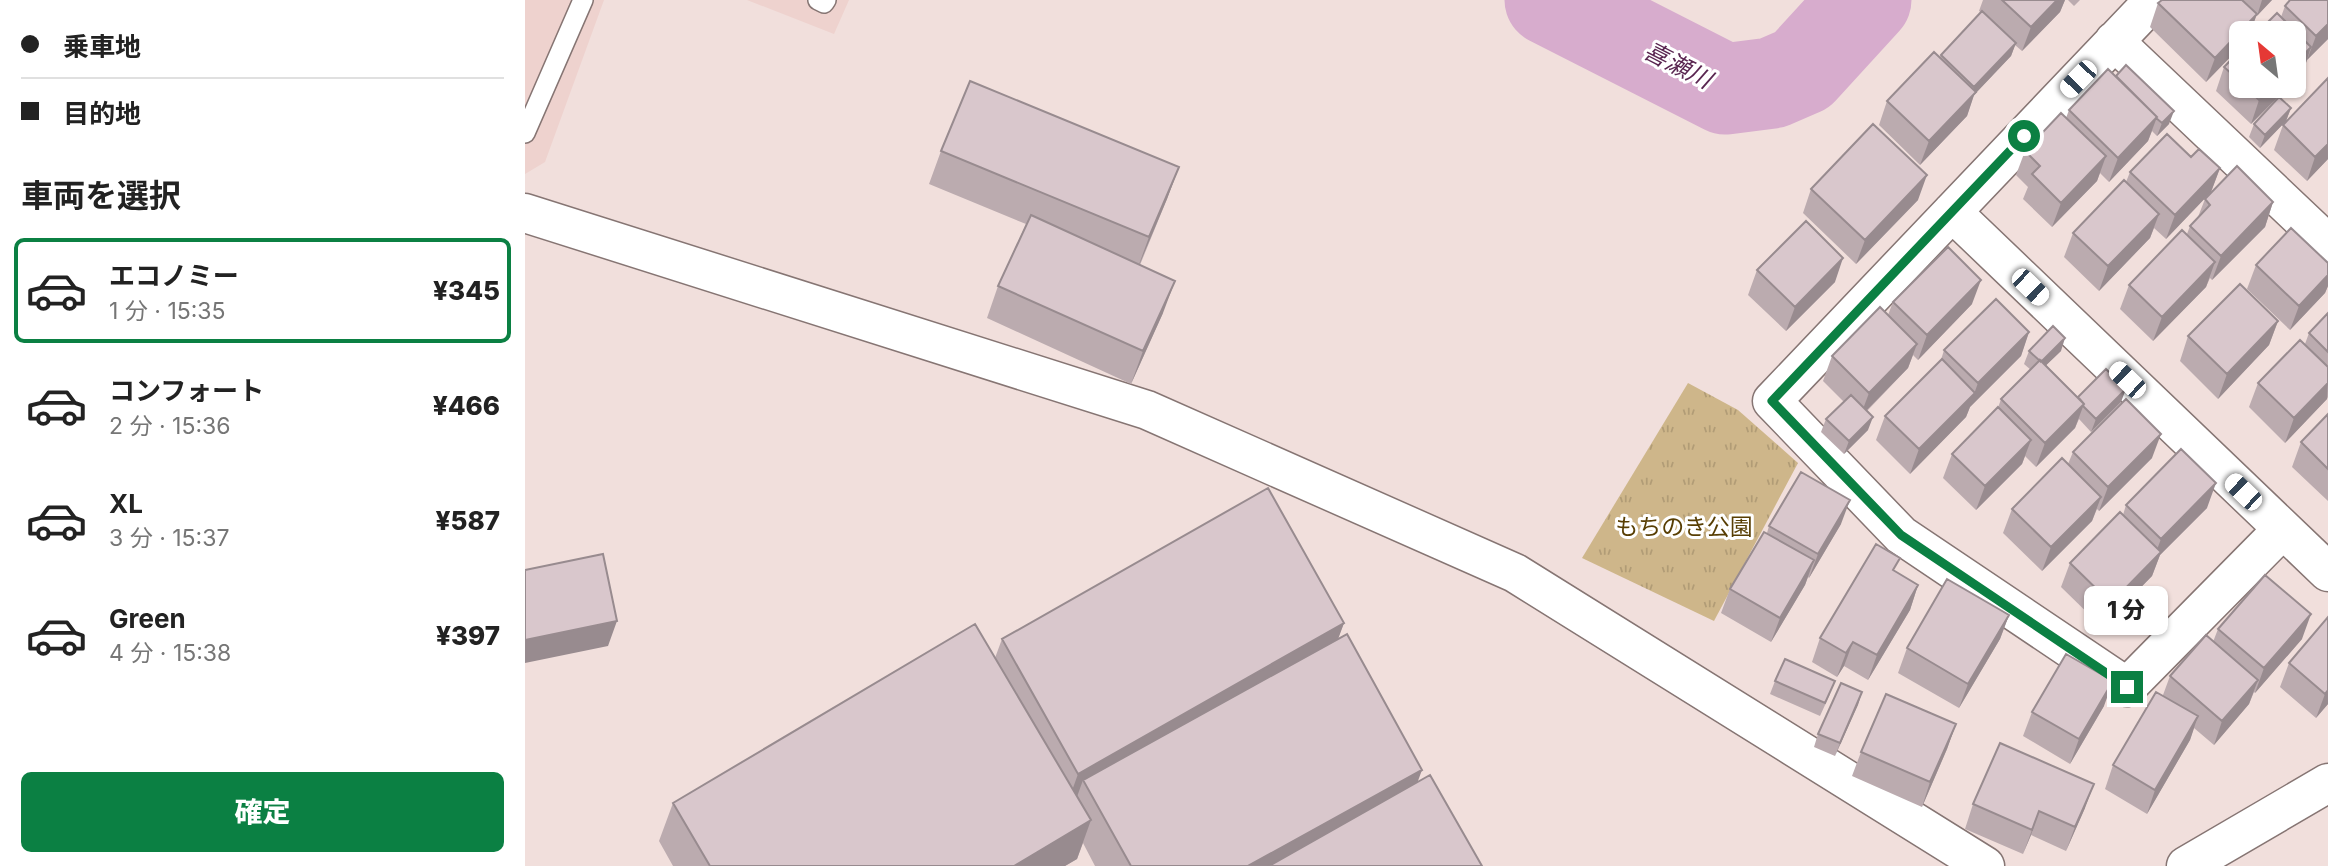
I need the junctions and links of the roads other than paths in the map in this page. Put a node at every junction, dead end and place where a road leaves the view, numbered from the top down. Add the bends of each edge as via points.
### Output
1 (583, 0) edge
2 (818, 0) edge
3 (826, 0) edge
4 (2154, 0) edge
5 (2115, 41) junction
6 (525, 132) edge
7 (1952, 212) junction
8 (525, 213) edge
9 (2328, 244) edge
10 (2282, 530) junction
11 (2328, 572) edge
12 (2328, 783) edge
13 (1985, 866) edge
14 (2186, 866) edge

1 - 6 lane
2 - 3 lane
4 - 5 street
5 - 7 street
5 - 9 street
7 - 10 street
7 - 10 street via 1772,401 1901,535 2127,687
8 - 13 street via 1147,410 1502,568
10 - 11 street
12 - 14 street

